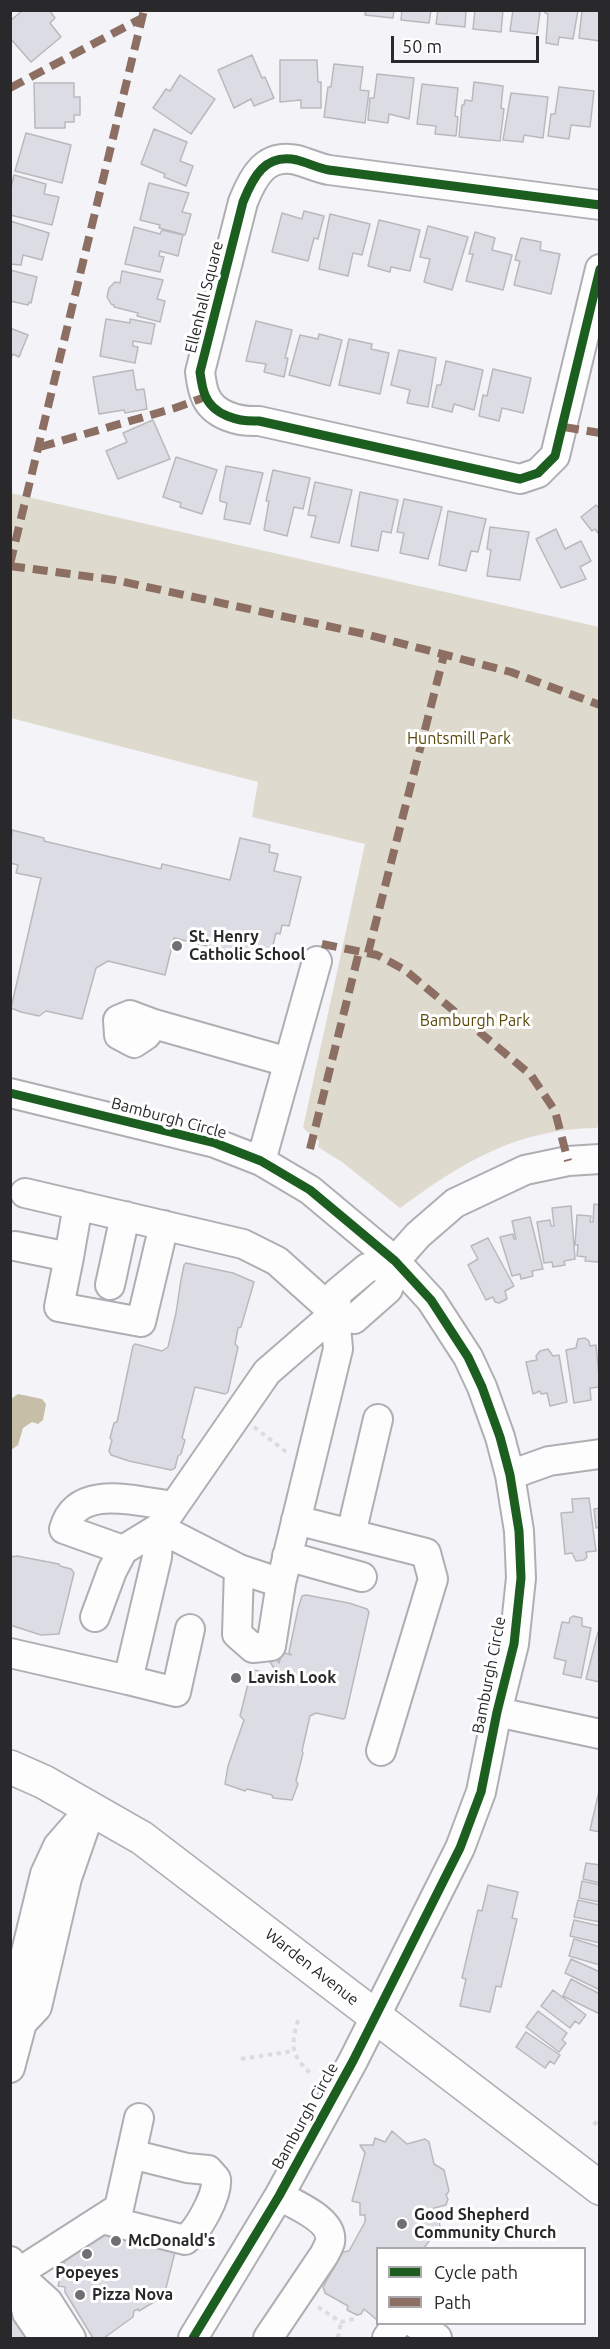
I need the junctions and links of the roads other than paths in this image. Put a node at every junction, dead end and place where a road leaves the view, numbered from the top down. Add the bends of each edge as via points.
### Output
1 (600, 205) edge
2 (600, 269) edge
3 (317, 961) dead end
4 (154, 1024) dead end
5 (288, 1062) junction
6 (10, 1093) edge
7 (600, 1159) edge
8 (261, 1161) junction
9 (26, 1193) dead end
10 (78, 1205) junction
11 (125, 1216) junction
12 (164, 1226) junction
13 (15, 1246) dead end
14 (69, 1257) junction
15 (395, 1261) junction
16 (110, 1286) dead end
17 (335, 1313) junction
18 (378, 1419) dead end
19 (600, 1454) edge
20 (510, 1475) junction
21 (167, 1517) junction
22 (296, 1520) junction
23 (351, 1534) junction
24 (123, 1550) junction
25 (239, 1569) junction
26 (284, 1569) junction
27 (362, 1577) dead end
28 (94, 1617) dead end
29 (190, 1629) dead end
30 (10, 1653) edge
31 (128, 1680) junction
32 (497, 1712) junction
33 (600, 1734) edge
34 (381, 1751) dead end
35 (10, 1767) edge
36 (91, 1809) junction
37 (376, 2016) junction
38 (10, 2068) edge
39 (139, 2118) dead end
40 (131, 2154) junction
41 (600, 2188) edge
42 (279, 2196) junction
43 (102, 2219) junction
44 (13, 2271) edge
45 (397, 2325) edge
46 (418, 2325) edge
47 (44, 2338) edge
48 (71, 2338) edge
49 (193, 2338) edge
50 (268, 2338) edge
51 (387, 2338) edge
52 (437, 2338) edge

1 - 2 street, Ellenhall Square via 329,170 297,160 280,159 265,166 252,178 243,202 200,372 205,397 227,416 244,422 259,421 520,479 538,473 555,456
3 - 5 street
4 - 5 street
5 - 8 street
6 - 8 street, Bamburgh Circle via 215,1143
7 - 15 street via 525,1170 455,1203
8 - 15 street, Bamburgh Circle via 310,1190
9 - 10 street
10 - 11 street
10 - 14 street
11 - 12 street
11 - 16 street
12 - 14 street via 141,1322 59,1307
12 - 17 street via 243,1244 277,1261
13 - 14 street
15 - 17 street via 388,1289 354,1319
15 - 20 street, Bamburgh Circle via 431,1300 468,1357 500,1437
17 - 21 street via 267,1372
17 - 22 street via 338,1349
18 - 23 street
19 - 20 street via 549,1461
20 - 32 street, Bamburgh Circle via 519,1531 521,1578 514,1644
21 - 24 street
21 - 24 street via 104,1498 82,1503 68,1517 64,1529
21 - 25 street
21 - 31 street
22 - 23 street
22 - 26 street
23 - 34 street via 426,1553 433,1579
24 - 28 street
25 - 26 street
25 - 26 street via 237,1634 253,1648 271,1646
26 - 27 street
29 - 31 street via 176,1692
30 - 31 street
32 - 33 street
32 - 37 street, Bamburgh Circle via 481,1792 460,1848
35 - 36 main road, Warden Avenue
36 - 37 main road, Warden Avenue via 142,1838
36 - 38 street via 67,1878 37,2007 22,2023
37 - 41 main road, Warden Avenue
37 - 42 street, Bamburgh Circle
39 - 40 street
40 - 43 street via 119,2208
40 - 43 street via 211,2171 216,2179 213,2200 185,2240
42 - 49 street, Bamburgh Circle
42 - 50 street via 322,2221 329,2230 330,2241
43 - 44 street
44 - 47 street via 27,2313
44 - 48 street via 48,2302
45 - 51 street
46 - 52 street

